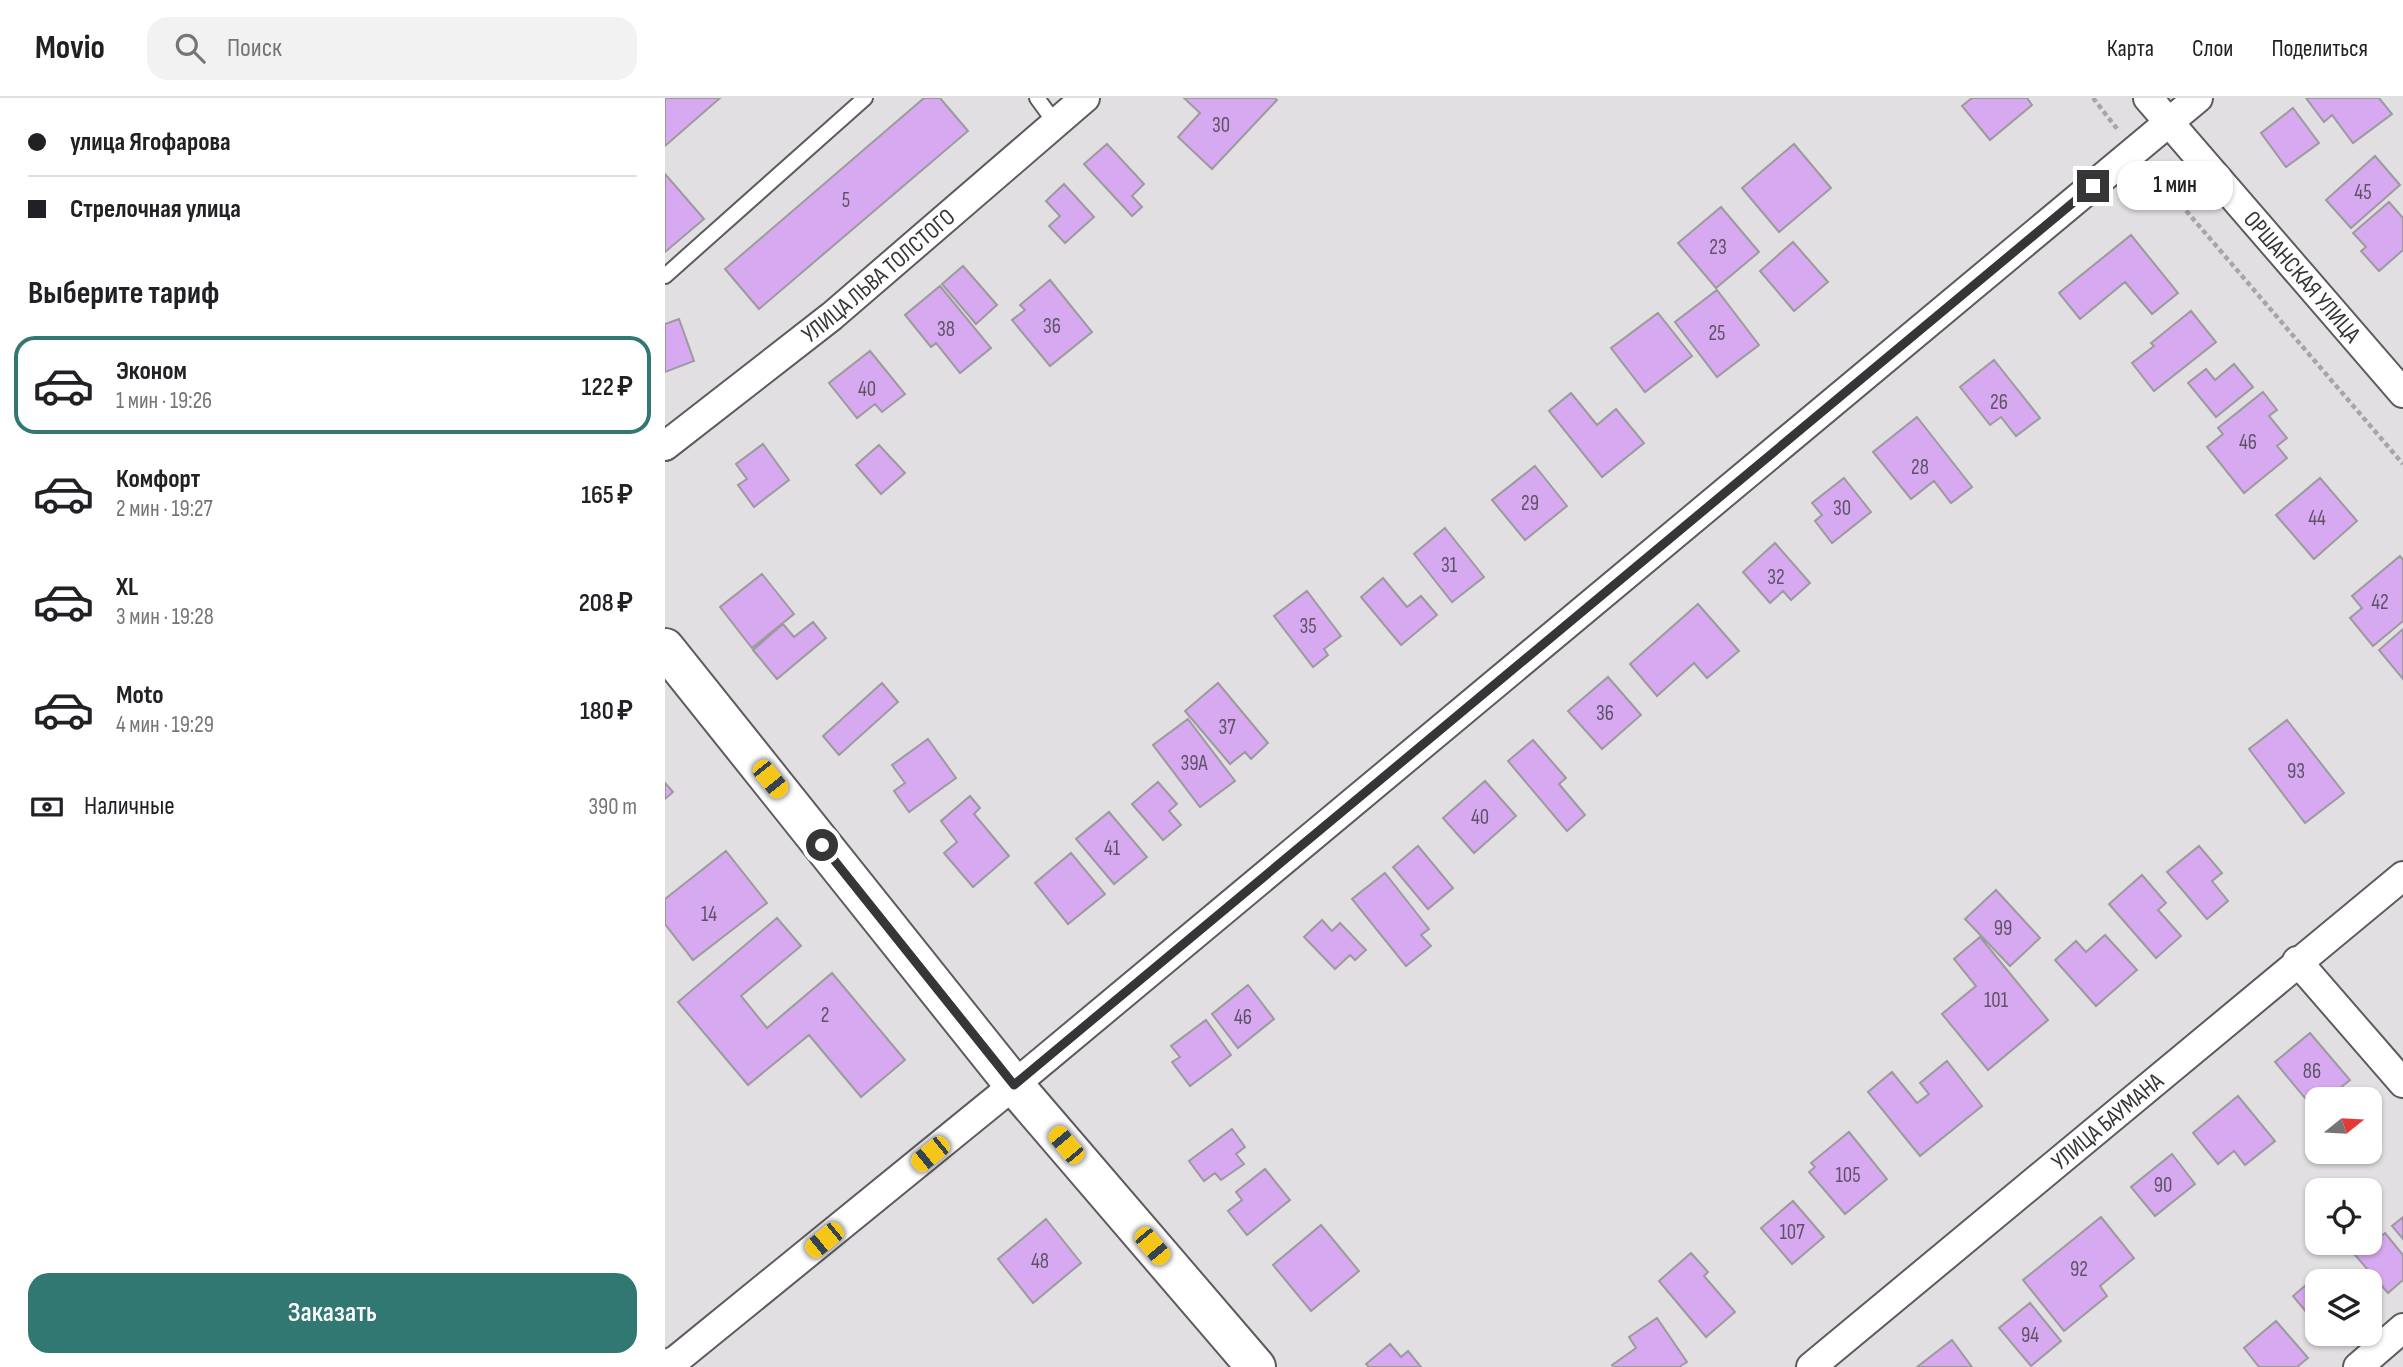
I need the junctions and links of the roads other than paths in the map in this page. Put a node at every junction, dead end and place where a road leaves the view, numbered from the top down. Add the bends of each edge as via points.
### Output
1 (865, 98) edge
2 (1037, 98) edge
3 (1085, 98) edge
4 (2148, 98) edge
5 (2199, 98) edge
6 (2169, 123) junction
7 (1056, 124) junction
8 (665, 276) edge
9 (2403, 393) edge
10 (665, 446) edge
11 (665, 648) edge
12 (2403, 876) edge
13 (2297, 961) junction
14 (2403, 1083) edge
15 (1014, 1085) junction
16 (2403, 1328) edge
17 (665, 1365) edge
18 (1256, 1367) edge
19 (1811, 1367) edge
20 (2358, 1367) edge

1 - 8 lane
2 - 7 lane
3 - 7 street, УЛИЦА ЛЬВА ТОЛСТОГО
4 - 6 street, ОРШАНСКАЯ УЛИЦА
5 - 6 street
6 - 9 street, ОРШАНСКАЯ УЛИЦА
6 - 15 street
7 - 10 street, УЛИЦА ЛЬВА ТОЛСТОГО via 832,316
11 - 15 main road
12 - 13 street, УЛИЦА БАУМАНА
13 - 14 street
13 - 19 street, УЛИЦА БАУМАНА
15 - 17 street
15 - 18 main road
16 - 20 street

